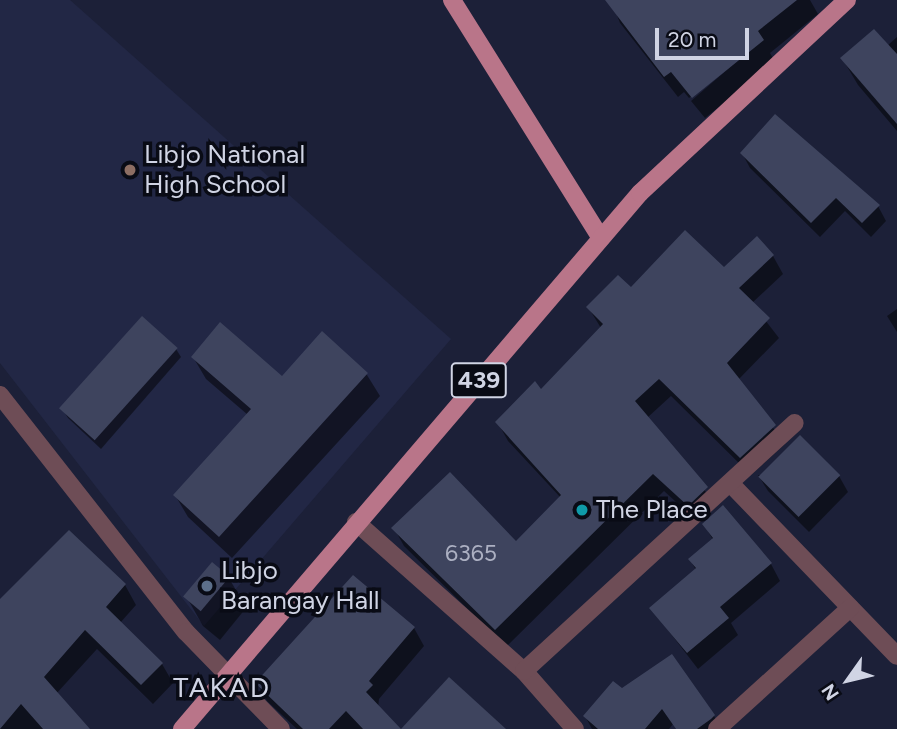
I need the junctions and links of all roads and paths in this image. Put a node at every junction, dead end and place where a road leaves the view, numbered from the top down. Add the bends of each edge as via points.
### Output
1 (452, 0) edge
2 (847, 0) edge
3 (601, 238) junction
4 (0, 395) edge
5 (795, 423) dead end
6 (730, 483) junction
7 (356, 522) junction
8 (850, 608) junction
9 (897, 656) edge
10 (524, 671) junction
11 (229, 676) junction
12 (182, 729) edge
13 (281, 729) edge
14 (575, 729) edge
15 (717, 729) edge

1 - 3 main road
2 - 3 main road, 439 via 640,194
3 - 7 main road, 439
4 - 11 street via 186,632
5 - 6 street
6 - 8 street
6 - 10 street
7 - 10 street
7 - 11 main road, 439
8 - 9 street
8 - 15 street
10 - 14 street
11 - 12 main road, 439
11 - 13 street

